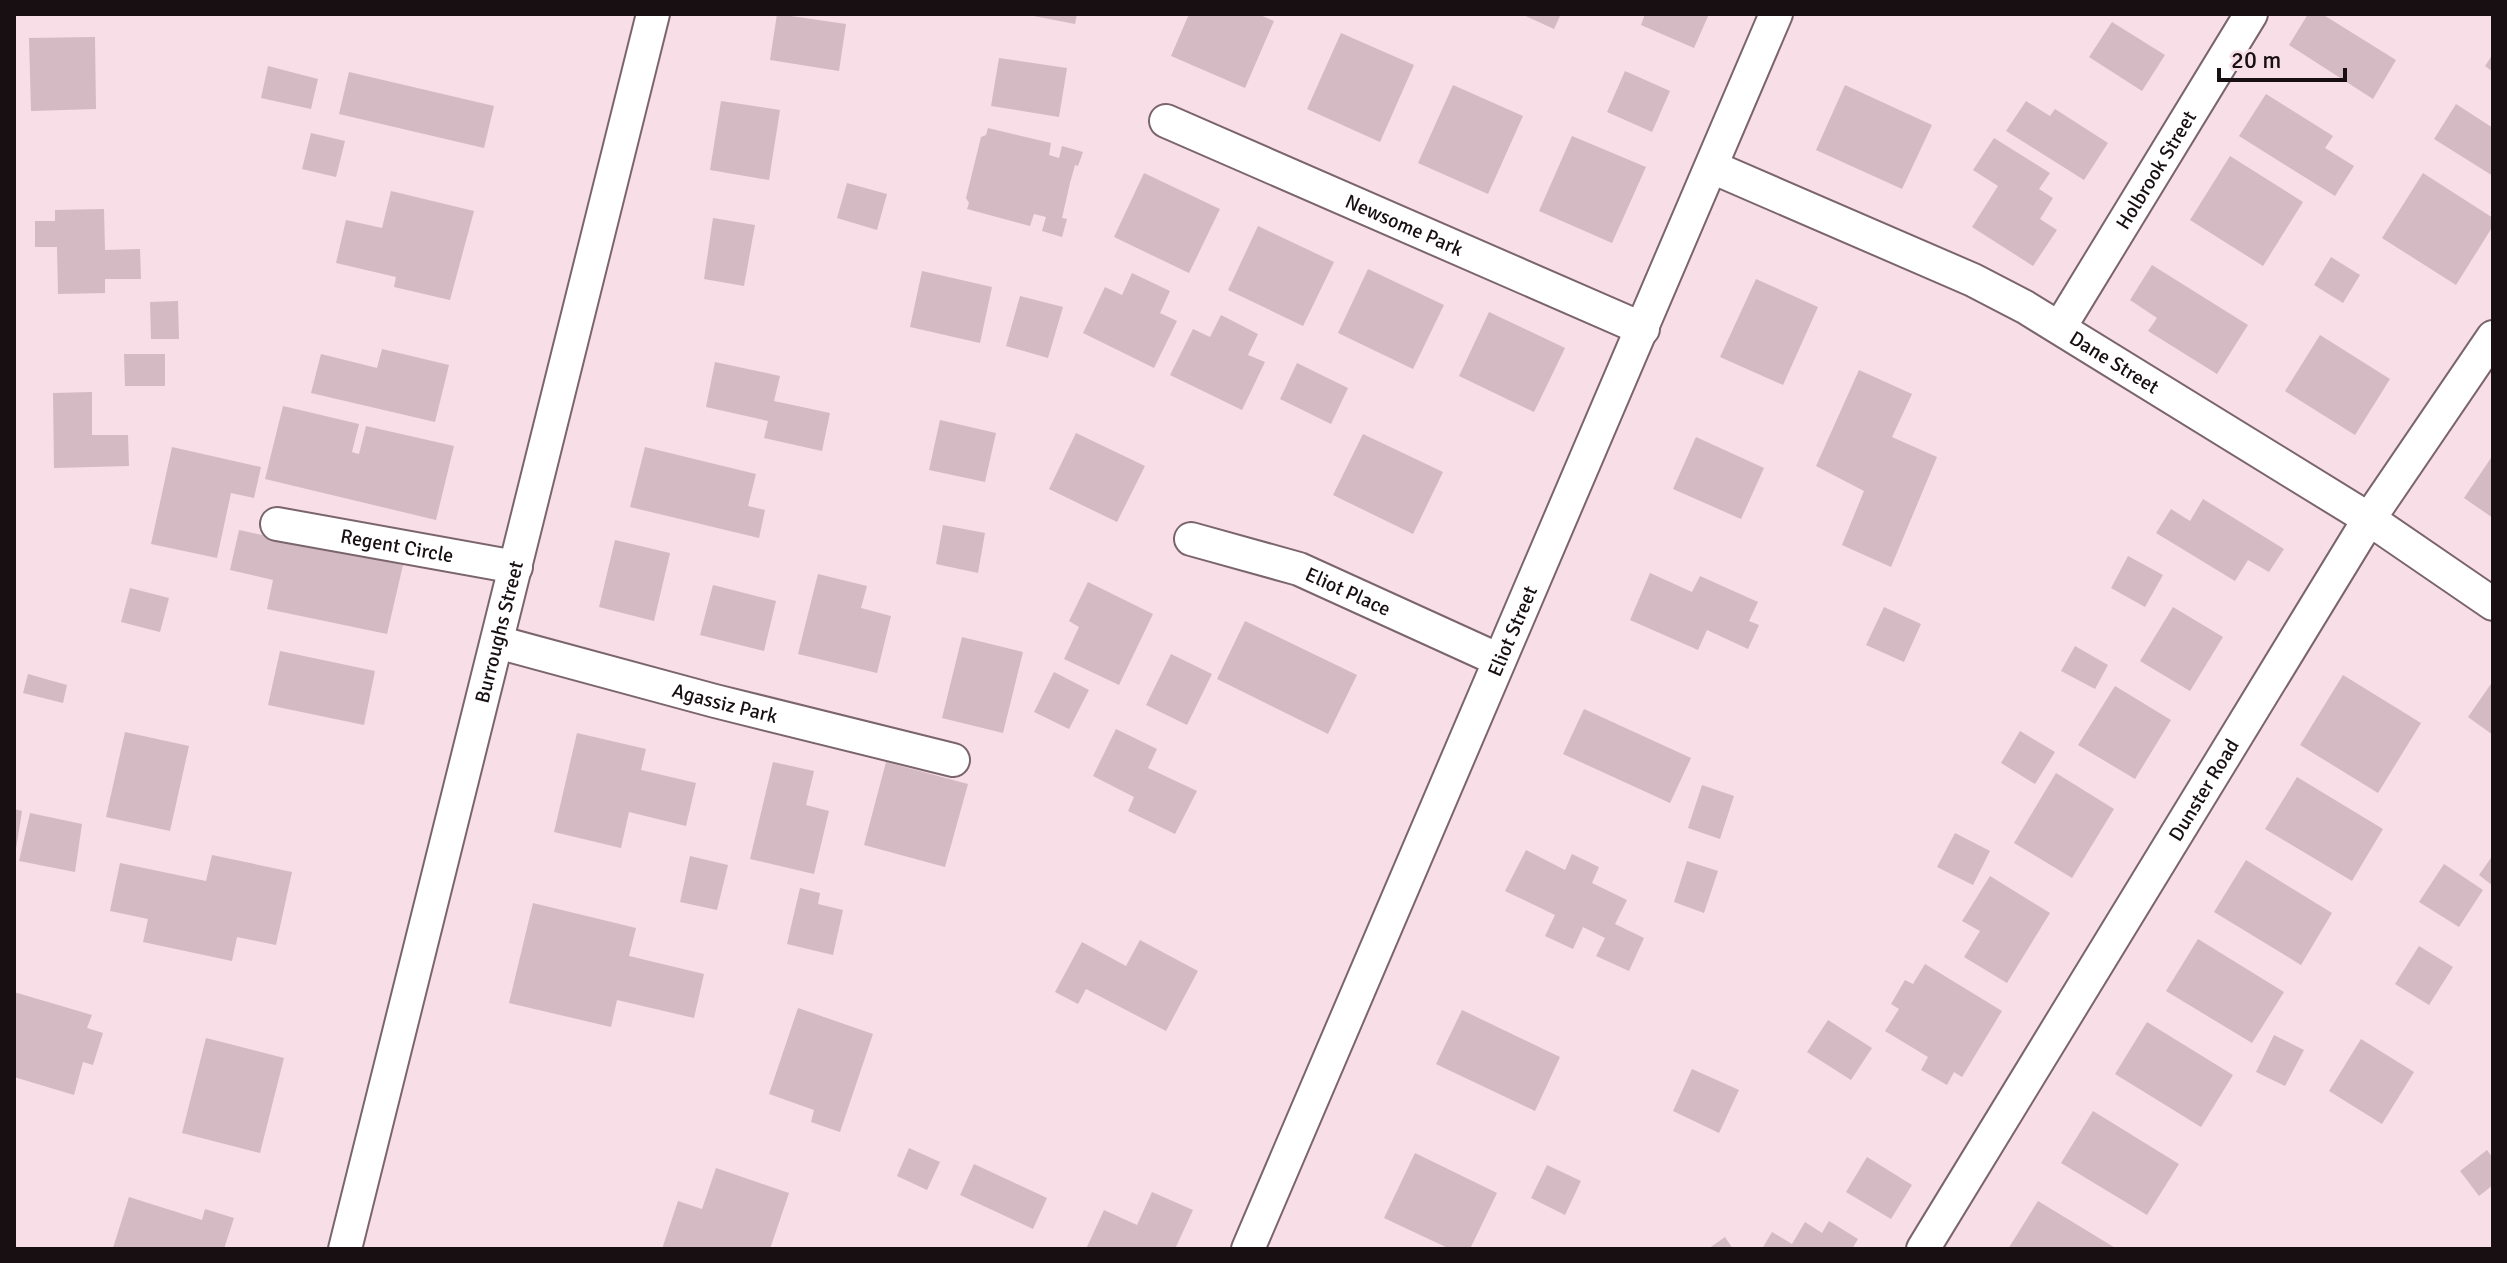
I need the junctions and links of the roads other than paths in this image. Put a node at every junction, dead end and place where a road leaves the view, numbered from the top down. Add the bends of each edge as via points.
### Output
1 (653, 14) edge
2 (1776, 14) edge
3 (2251, 14) edge
4 (1166, 121) dead end
5 (1712, 167) junction
6 (2060, 327) junction
7 (1643, 329) junction
8 (2493, 337) edge
9 (2369, 519) junction
10 (277, 524) dead end
11 (1191, 539) dead end
12 (516, 567) junction
13 (2493, 604) edge
14 (497, 642) junction
15 (1499, 660) junction
16 (953, 760) dead end
17 (345, 1249) edge
18 (1248, 1249) edge
19 (1923, 1249) edge

1 - 12 street, Burroughs Street
2 - 5 street, Eliot Street
3 - 6 street, Holbrook Street
4 - 7 street, Newsome Park
5 - 6 street, Dane Street via 1973,280
5 - 7 street, Eliot Street
6 - 9 street, Dane Street
7 - 15 street, Eliot Street
8 - 9 street, Dunster Road
9 - 13 street, Dane Street
9 - 19 street, Dunster Road
10 - 12 street, Regent Circle
11 - 15 street, Eliot Place via 1299,569
12 - 14 street, Burroughs Street
14 - 16 street, Agassiz Park
14 - 17 street, Burroughs Street
15 - 18 street, Eliot Street

